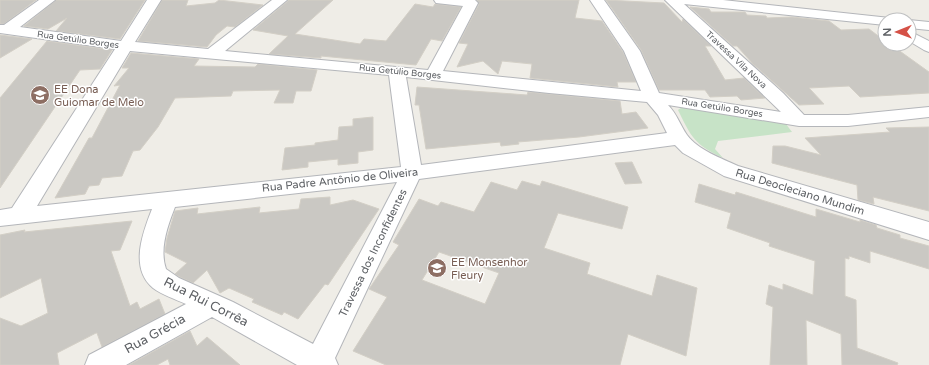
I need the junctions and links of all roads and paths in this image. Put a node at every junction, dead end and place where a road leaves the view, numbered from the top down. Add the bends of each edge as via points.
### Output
1 (48, 0) edge
2 (154, 0) edge
3 (280, 0) edge
4 (441, 0) edge
5 (597, 0) edge
6 (672, 0) edge
7 (685, 0) edge
8 (877, 20) edge
9 (917, 25) edge
10 (929, 26) edge
11 (4, 29) edge
12 (917, 40) edge
13 (125, 46) junction
14 (929, 47) edge
15 (211, 54) junction
16 (397, 71) junction
17 (433, 75) junction
18 (652, 97) junction
19 (929, 112) edge
20 (800, 120) junction
21 (679, 138) junction
22 (412, 172) junction
23 (166, 200) junction
24 (9, 217) edge
25 (929, 231) edge
26 (212, 304) junction
27 (321, 364) edge
28 (99, 365) edge

1 - 11 street
2 - 13 street
3 - 15 street
4 - 17 street via 471,3
5 - 18 street via 632,51
6 - 20 street, Travessa Vila Nova
7 - 8 street
9 - 10 street
11 - 13 street, Rua Getúlio Borges
12 - 14 street
13 - 15 street, Rua Getúlio Borges
13 - 24 street
15 - 16 street, Rua Getúlio Borges
16 - 17 street, Rua Getúlio Borges
16 - 22 street
17 - 18 street, Rua Getúlio Borges
18 - 20 street, Rua Getúlio Borges
18 - 21 street via 666,113
19 - 20 street via 840,121
21 - 22 street, Rua Padre Antônio de Oliveira
21 - 25 street, Rua Deocleciano Mundim via 690,149 731,171
22 - 23 street, Rua Padre Antônio de Oliveira
22 - 27 street, Travessa dos Inconfidentes
23 - 24 street, Rua Padre Antônio de Oliveira
23 - 26 street, Rua Rui Corrêa via 155,232 152,263 156,275
26 - 27 street, Rua Rui Corrêa
26 - 28 street, Rua Grécia

